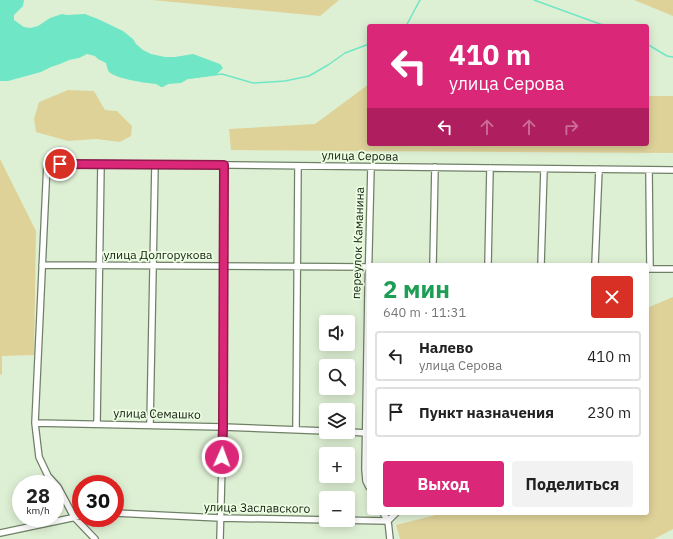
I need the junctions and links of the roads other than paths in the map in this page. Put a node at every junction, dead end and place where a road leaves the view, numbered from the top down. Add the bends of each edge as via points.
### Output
1 (101, 164) junction
2 (155, 165) junction
3 (224, 165) junction
4 (298, 166) junction
5 (371, 167) junction
6 (435, 167) junction
7 (490, 168) junction
8 (544, 168) junction
9 (599, 169) junction
10 (649, 170) junction
11 (673, 170) edge
12 (369, 263) edge
13 (433, 263) edge
14 (488, 263) edge
15 (541, 263) edge
16 (595, 263) edge
17 (648, 263) edge
18 (42, 265) junction
19 (99, 266) junction
20 (153, 266) junction
21 (224, 266) junction
22 (297, 267) junction
23 (367, 267) edge
24 (649, 269) edge
25 (673, 269) edge
26 (35, 423) junction
27 (97, 424) junction
28 (150, 425) junction
29 (223, 427) junction
30 (296, 430) junction
31 (319, 431) edge
32 (355, 432) edge
33 (367, 433) edge
34 (367, 483) edge
35 (72, 513) edge
36 (124, 513) edge
37 (384, 515) edge
38 (394, 515) edge
39 (72, 517) edge
40 (220, 518) junction
41 (388, 521) junction
42 (84, 527) edge
43 (0, 533) edge
44 (95, 539) edge
45 (220, 539) edge
46 (390, 539) edge

1 - 2 street, улица Серова
1 - 18 street, улица Серова via 47,164
1 - 19 street
2 - 3 street, улица Серова
2 - 20 street
3 - 4 street, улица Серова
3 - 21 street
4 - 5 street, улица Серова
4 - 22 street
5 - 6 street, улица Серова
5 - 12 street, переулок Каманина
6 - 7 street, улица Серова
6 - 13 street
7 - 8 street, улица Серова
7 - 14 street
8 - 9 street, улица Серова
8 - 15 street
9 - 10 street, улица Серова
9 - 16 street
10 - 11 street, улица Серова
10 - 17 street
18 - 19 street, улица Долгорукова
18 - 26 street
19 - 20 street, улица Долгорукова
19 - 27 street
20 - 21 street, улица Долгорукова
20 - 28 street
21 - 22 street, улица Долгорукова
21 - 29 street
22 - 23 street, улица Долгорукова
22 - 30 street
24 - 25 street
26 - 27 street, улица Семашко
26 - 35 street via 39,457
27 - 28 street, улица Семашко
28 - 29 street, улица Семашко
29 - 30 street, улица Семашко
29 - 40 street
30 - 31 street, улица Семашко
32 - 33 street
33 - 34 street, переулок Каманина
36 - 40 street, улица Заславского
37 - 41 street
38 - 41 street
39 - 43 street
40 - 41 street, улица Заславского
40 - 45 street
41 - 46 street
42 - 44 street

